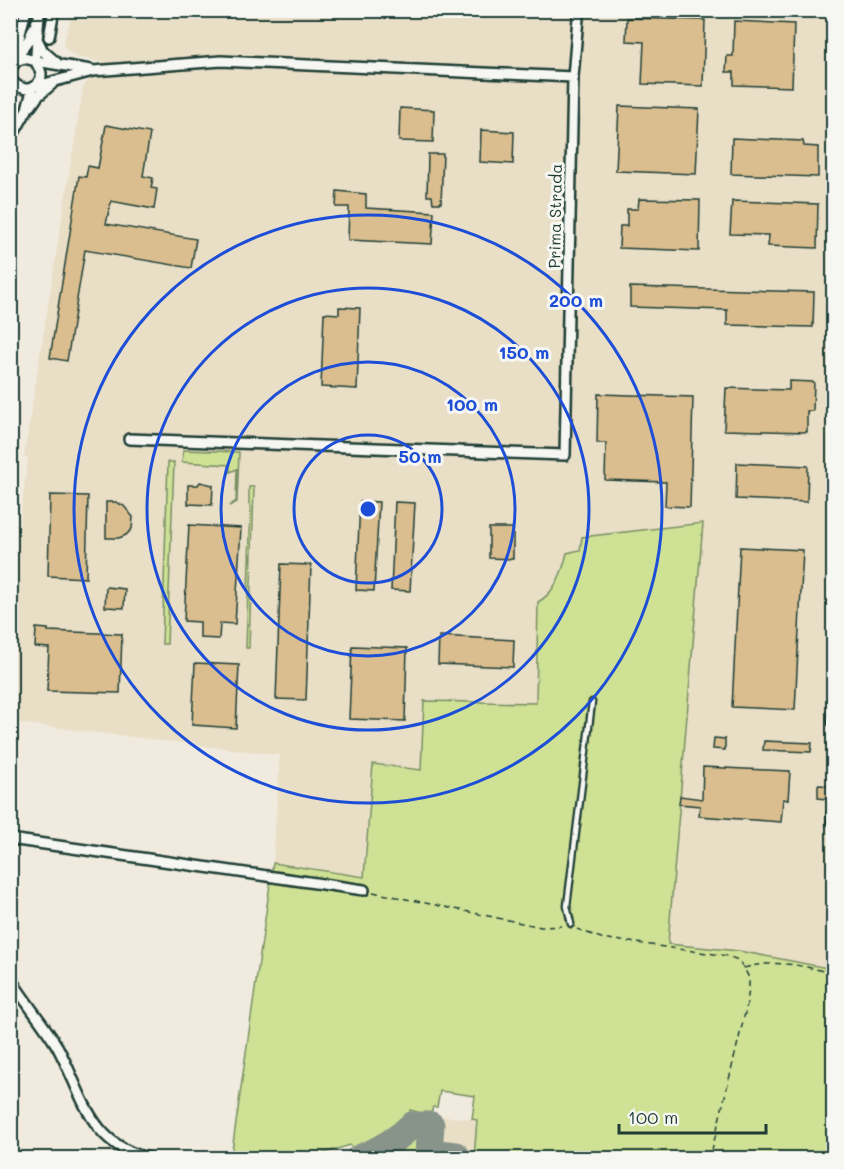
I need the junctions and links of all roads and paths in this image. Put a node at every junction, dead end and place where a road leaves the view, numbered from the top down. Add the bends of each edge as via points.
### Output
1 (26, 10) edge
2 (54, 10) edge
3 (580, 10) edge
4 (40, 12) edge
5 (49, 37) dead end
6 (38, 41) junction
7 (36, 62) junction
8 (58, 64) junction
9 (12, 67) edge
10 (93, 71) junction
11 (10, 77) edge
12 (573, 77) junction
13 (54, 82) junction
14 (10, 87) edge
15 (33, 87) junction
16 (26, 112) junction
17 (10, 113) edge
18 (10, 140) edge
19 (129, 439) dead end
20 (592, 702) dead end
21 (834, 708) edge
22 (833, 722) edge
23 (10, 839) edge
24 (364, 890) joint
25 (571, 924) junction
26 (744, 968) junction
27 (834, 974) edge
28 (10, 978) edge
29 (148, 1158) edge
30 (710, 1158) edge

1 - 9 street
2 - 5 street
3 - 12 street, Prima Strada
4 - 6 street
4 - 9 street
6 - 7 street
6 - 8 street
7 - 8 street
7 - 9 street via 24,58
7 - 15 street via 41,77
8 - 10 street
10 - 12 street via 221,62
10 - 13 street
11 - 15 street via 19,87
12 - 19 street, Prima Strada via 565,455
13 - 15 street
13 - 16 street
14 - 17 street
15 - 16 street
16 - 18 street
20 - 25 lane via 567,906
21 - 22 street
23 - 24 street
24 - 25 path via 541,927
25 - 26 path via 601,938 728,956
26 - 27 path via 782,963
26 - 30 path via 749,978 746,1010
28 - 29 street via 58,1048 102,1134 132,1155

